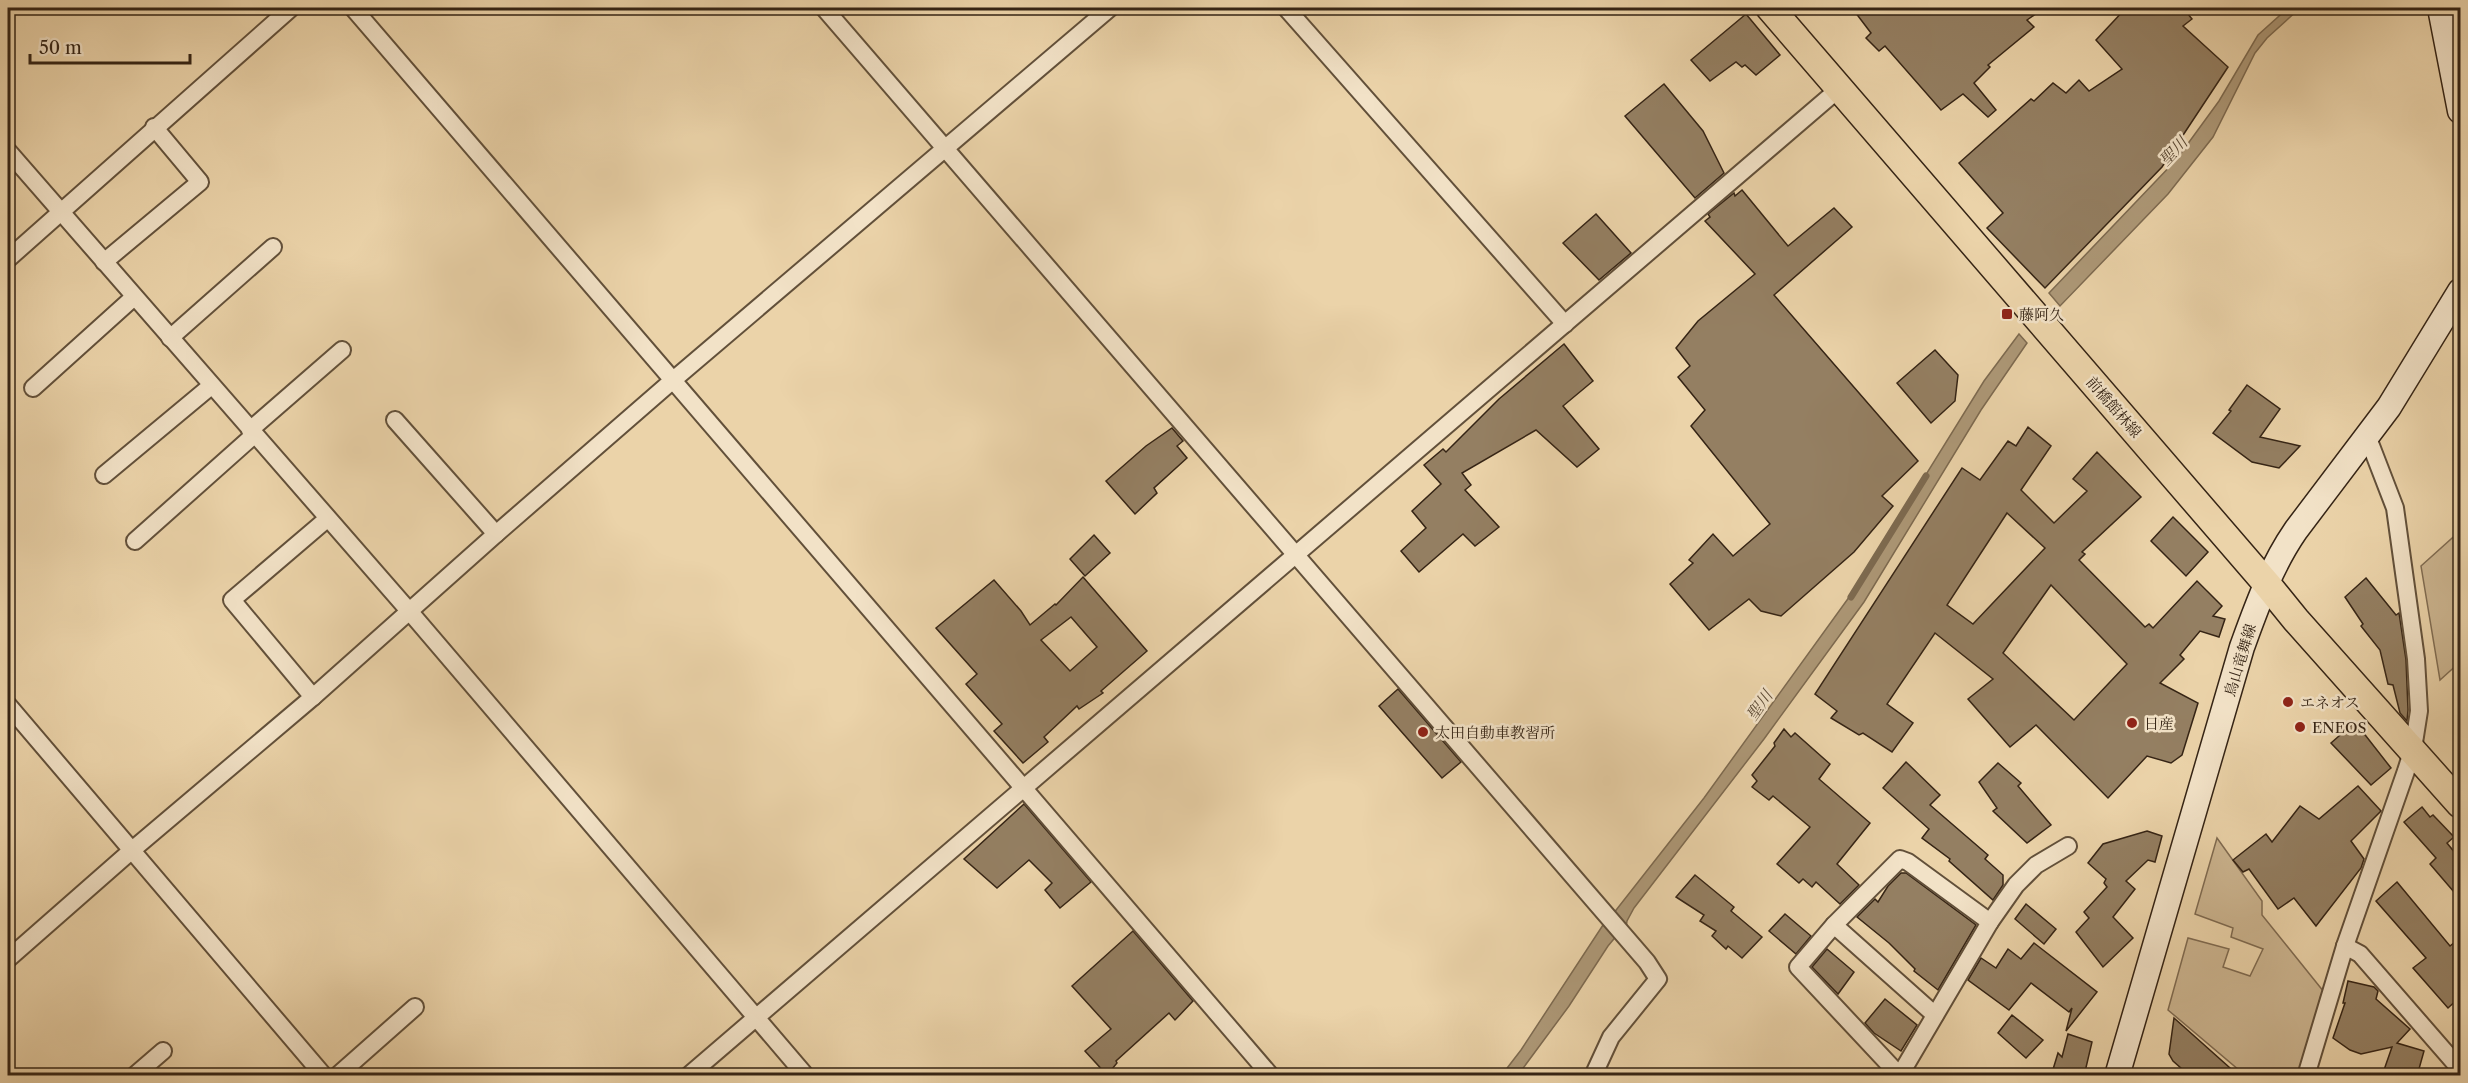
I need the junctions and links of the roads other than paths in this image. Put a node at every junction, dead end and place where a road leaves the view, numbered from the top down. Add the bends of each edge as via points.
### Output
1 (291, 8) edge
2 (353, 8) edge
3 (824, 8) edge
4 (1110, 8) edge
5 (1286, 8) edge
6 (1770, 8) edge
7 (2440, 8) edge
8 (1841, 87) junction
9 (2460, 111) edge
10 (154, 127) junction
11 (945, 148) junction
12 (8, 151) edge
13 (61, 214) junction
14 (273, 247) dead end
15 (8, 259) edge
16 (104, 262) junction
17 (2460, 291) edge
18 (134, 297) junction
19 (1565, 324) junction
20 (170, 338) junction
21 (342, 350) dead end
22 (672, 381) junction
23 (212, 386) junction
24 (33, 388) dead end
25 (395, 420) dead end
26 (252, 433) junction
27 (2368, 438) junction
28 (104, 475) dead end
29 (327, 519) junction
30 (496, 534) junction
31 (135, 541) dead end
32 (1295, 554) junction
33 (2266, 583) junction
34 (410, 612) junction
35 (313, 697) junction
36 (8, 705) edge
37 (2413, 749) junction
38 (1026, 789) junction
39 (2460, 804) edge
40 (2068, 846) dead end
41 (131, 850) junction
42 (1990, 922) junction
43 (1834, 925) junction
44 (2345, 946) junction
45 (8, 959) edge
46 (415, 1007) dead end
47 (1935, 1015) junction
48 (756, 1018) junction
49 (163, 1051) dead end
50 (2460, 1069) edge
51 (1900, 1075) edge
52 (134, 1076) edge
53 (324, 1076) edge
54 (337, 1076) edge
55 (688, 1076) edge
56 (806, 1076) edge
57 (1271, 1076) edge
58 (1593, 1076) edge
59 (2117, 1076) edge
60 (2306, 1076) edge

1 - 10 street
2 - 22 street
3 - 11 street
4 - 11 street
5 - 19 street
6 - 8 main road, 前橋館林線
7 - 9 main road
8 - 19 street
8 - 33 main road, 前橋館林線
10 - 13 street
10 - 16 street via 200,182
11 - 22 street
11 - 32 street
12 - 13 street
13 - 15 street
13 - 16 street
14 - 20 street
16 - 18 street
17 - 27 main road, 鳥山竜舞線
18 - 20 street
18 - 24 street
19 - 32 street
20 - 23 street
21 - 26 street
22 - 30 street
22 - 38 street
23 - 26 street
23 - 28 street
25 - 30 street
26 - 29 street
26 - 31 street
27 - 33 main road, 鳥山竜舞線 via 2284,547
27 - 37 street via 2395,508 2410,609 2419,711
29 - 34 street
29 - 35 street via 232,600
30 - 34 street
32 - 38 street
32 - 58 street via 1658,979 1611,1037
33 - 37 main road, 前橋館林線
33 - 59 main road, 鳥山竜舞線 via 2242,647
34 - 35 street
34 - 48 street
35 - 41 street
36 - 41 street
37 - 39 main road, 前橋館林線
37 - 44 street
38 - 48 street
38 - 57 street
40 - 42 street via 2023,875
41 - 45 street
41 - 53 street
42 - 43 street via 1900,859
42 - 47 street
43 - 47 street
43 - 51 street via 1798,968
44 - 50 street via 2360,954
44 - 60 street
46 - 54 street
47 - 51 street
48 - 55 street
48 - 56 street
49 - 52 street

